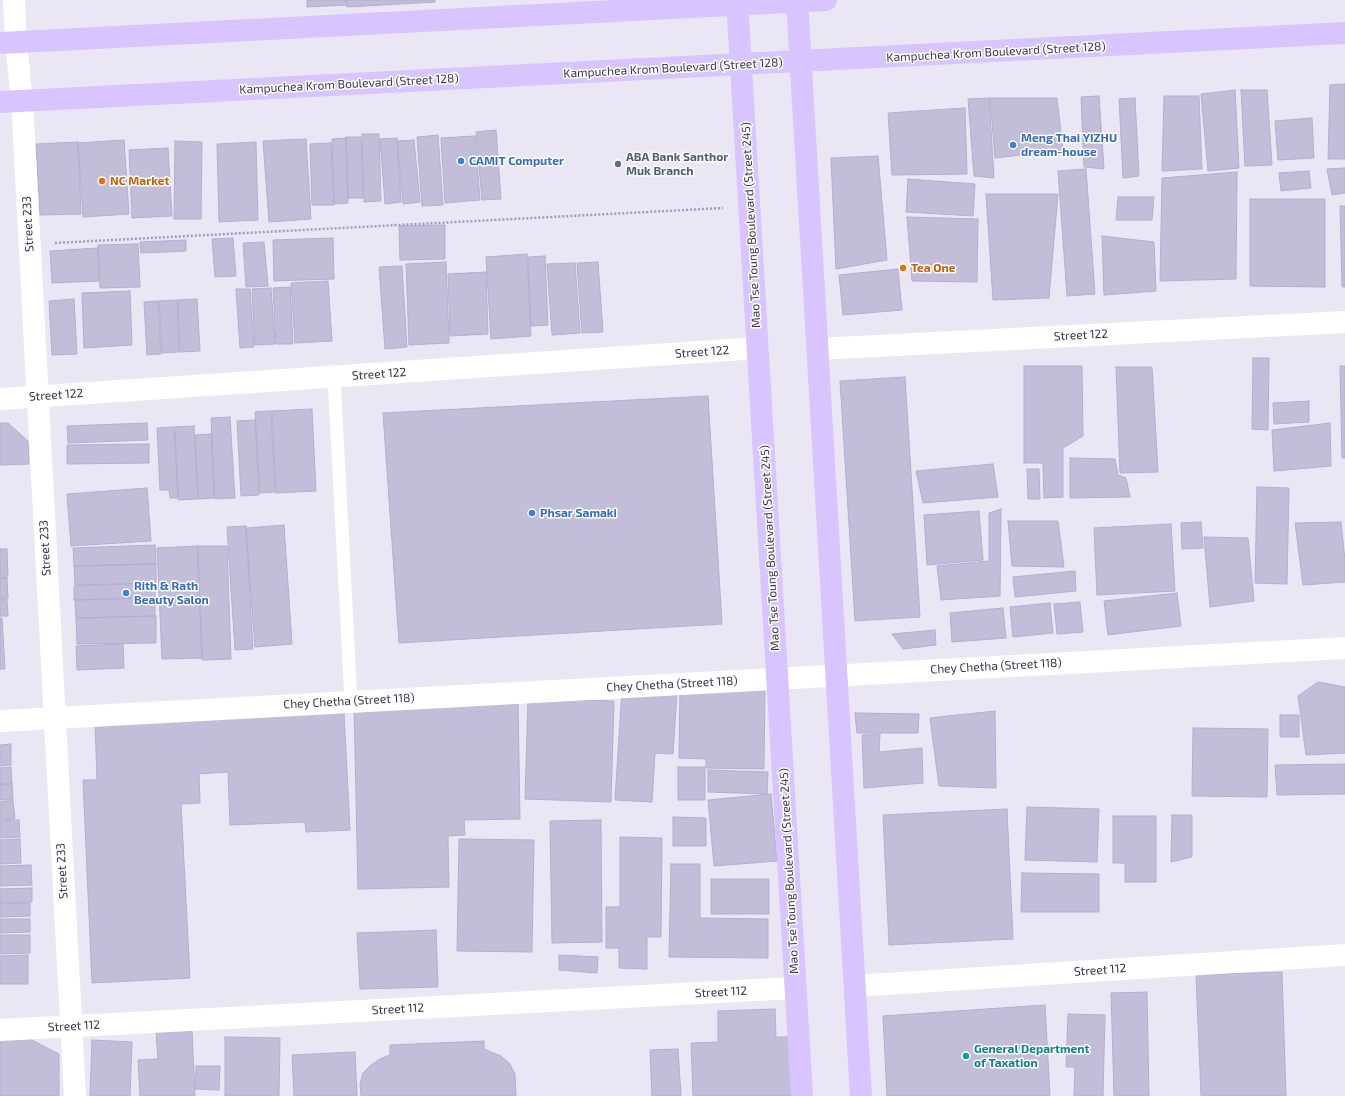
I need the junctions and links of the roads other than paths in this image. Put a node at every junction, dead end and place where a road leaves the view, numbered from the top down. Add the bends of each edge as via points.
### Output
1 (14, 0) edge
2 (826, 0) edge
3 (797, 1) edge
4 (737, 2) edge
5 (1345, 33) edge
6 (8, 42) edge
7 (801, 62) junction
8 (742, 65) junction
9 (22, 101) junction
10 (0, 102) edge
11 (1345, 322) edge
12 (758, 348) junction
13 (818, 349) junction
14 (334, 377) junction
15 (37, 396) junction
16 (0, 399) edge
17 (1345, 648) edge
18 (836, 675) junction
19 (777, 678) junction
20 (351, 701) junction
21 (54, 718) junction
22 (0, 720) edge
23 (1345, 955) edge
24 (854, 986) junction
25 (795, 988) junction
26 (71, 1026) junction
27 (0, 1030) edge
28 (74, 1096) edge
29 (802, 1096) edge
30 (861, 1096) edge

1 - 6 street, Street 233
2 - 3 main road
3 - 4 main road
3 - 7 main road
4 - 6 main road
4 - 8 main road, Mao Tse Toung Boulevard (Street 245)
5 - 7 main road, Kampuchea Krom Boulevard (Street 128)
6 - 9 street, Street 233
7 - 8 main road, Kampuchea Krom Boulevard (Street 128)
7 - 13 main road
8 - 9 main road, Kampuchea Krom Boulevard (Street 128)
8 - 12 main road, Mao Tse Toung Boulevard (Street 245)
9 - 10 main road, Kampuchea Krom Boulevard (Street 128)
9 - 15 street, Street 233
11 - 13 street, Street 122
12 - 14 street, Street 122
12 - 19 main road, Mao Tse Toung Boulevard (Street 245)
13 - 18 main road
14 - 15 street, Street 122
14 - 20 lane
15 - 16 street, Street 122
15 - 21 street, Street 233
17 - 18 street, Chey Chetha (Street 118)
18 - 19 street, Chey Chetha (Street 118)
18 - 24 main road
19 - 20 street, Chey Chetha (Street 118)
19 - 25 main road, Mao Tse Toung Boulevard (Street 245)
20 - 21 street, Chey Chetha (Street 118)
21 - 22 street, Chey Chetha (Street 118)
21 - 26 street, Street 233
23 - 24 street, Street 112
24 - 30 main road
25 - 26 street, Street 112
25 - 29 main road, Mao Tse Toung Boulevard (Street 245)
26 - 27 street, Street 112
26 - 28 street, Street 233

